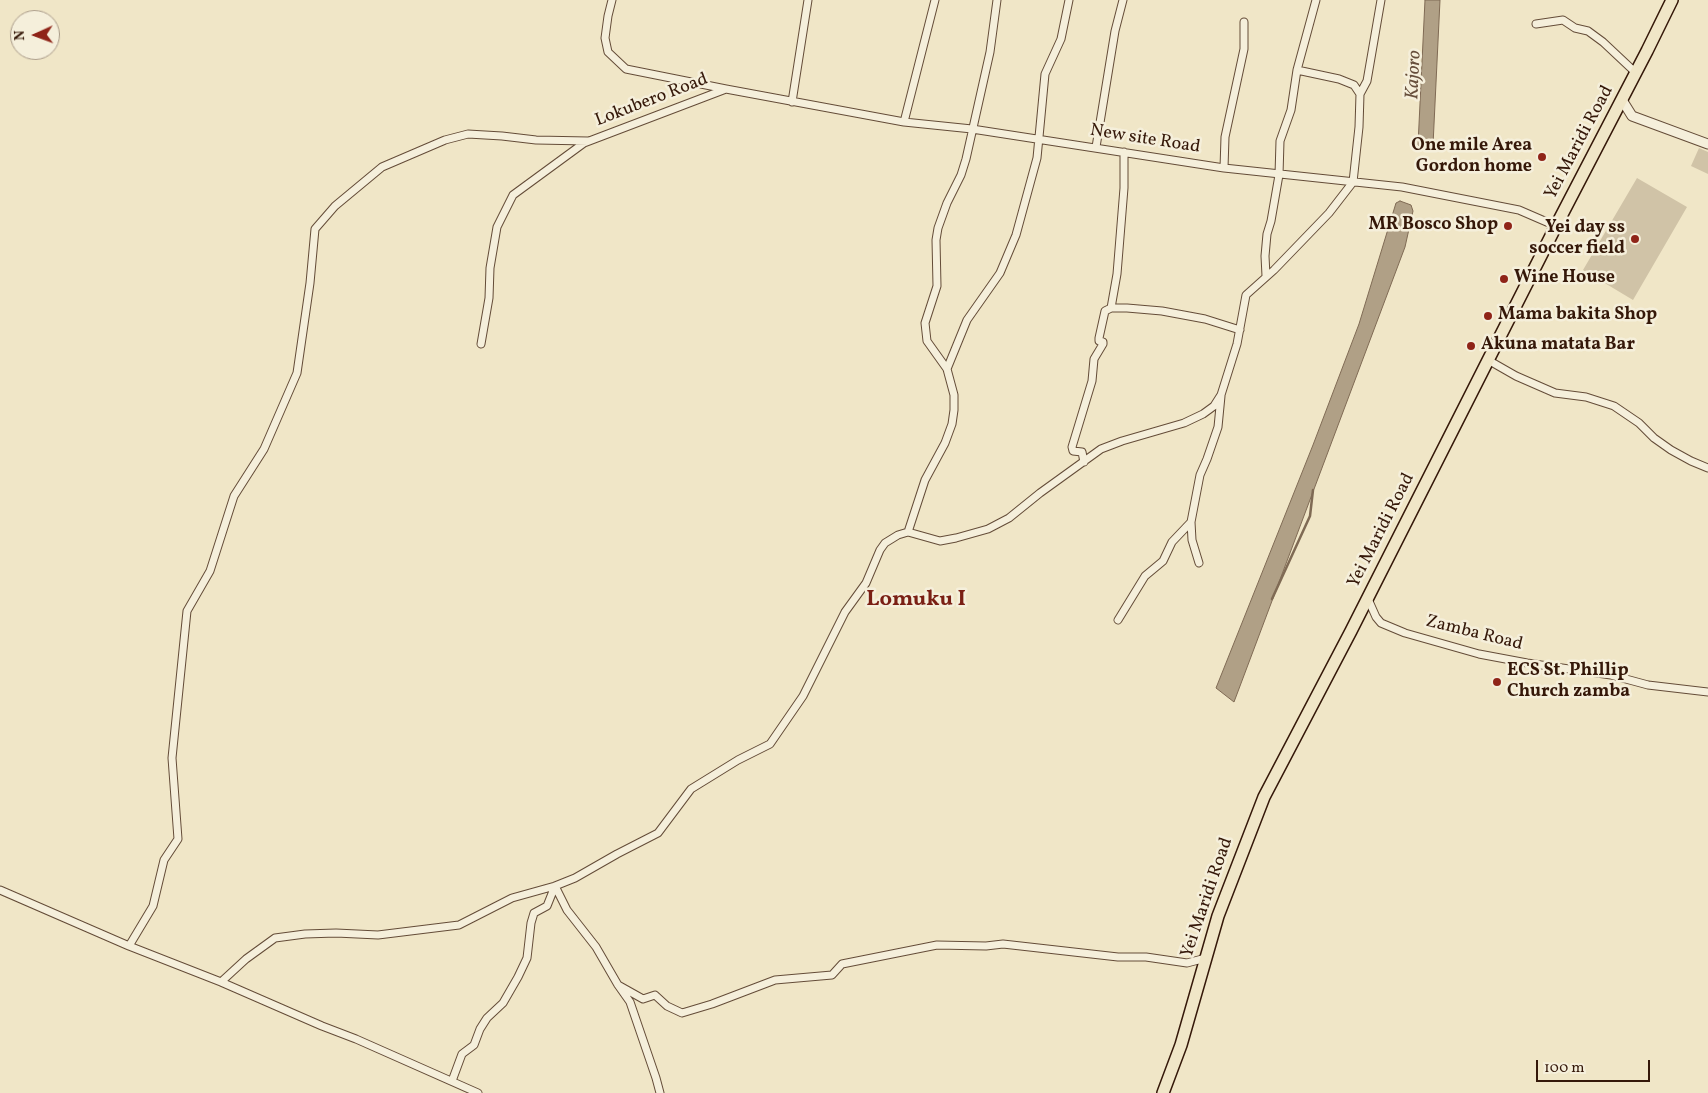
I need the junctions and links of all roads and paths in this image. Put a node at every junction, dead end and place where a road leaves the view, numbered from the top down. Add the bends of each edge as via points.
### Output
1 (612, 0) edge
2 (808, 0) edge
3 (935, 0) edge
4 (997, 0) edge
5 (1069, 0) edge
6 (1123, 0) edge
7 (1316, 0) edge
8 (1381, 0) edge
9 (1672, 0) edge
10 (1244, 22) dead end
11 (1536, 24) dead end
12 (1297, 70) junction
13 (1636, 73) junction
14 (726, 89) junction
15 (1360, 94) junction
16 (1622, 100) junction
17 (792, 102) junction
18 (904, 122) junction
19 (972, 129) junction
20 (1039, 138) junction
21 (588, 141) junction
22 (1708, 144) edge
23 (1096, 147) junction
24 (1124, 152) junction
25 (1224, 168) junction
26 (1279, 175) junction
27 (1353, 182) junction
28 (1556, 226) junction
29 (1266, 276) junction
30 (1111, 308) junction
31 (1240, 330) junction
32 (481, 344) dead end
33 (1488, 360) junction
34 (947, 369) junction
35 (1222, 395) junction
36 (1084, 462) junction
37 (1708, 468) edge
38 (1191, 522) junction
39 (908, 532) junction
40 (1199, 563) dead end
41 (1368, 598) junction
42 (1118, 620) dead end
43 (1708, 692) edge
44 (555, 886) junction
45 (0, 890) edge
46 (129, 946) junction
47 (1206, 958) junction
48 (221, 982) junction
49 (618, 985) junction
50 (452, 1081) junction
51 (478, 1093) edge
52 (660, 1093) edge
53 (1163, 1093) edge

1 - 14 street, New site Road via 605,38 608,52 626,69
2 - 17 street
3 - 18 street
4 - 19 street via 990,52
5 - 20 street via 1060,39 1045,74
6 - 23 street
7 - 12 street
8 - 15 street via 1367,81
9 - 13 main road, Yei Maridi Road
10 - 25 street via 1244,49 1225,137
11 - 13 street via 1563,20 1588,32
12 - 15 street via 1339,79 1354,85
12 - 26 street via 1291,110 1280,141
13 - 16 main road, Yei Maridi Road
14 - 17 street, New site Road
14 - 21 street, Lokubero Road
15 - 27 street
16 - 22 street via 1632,116
16 - 28 main road, Yei Maridi Road
17 - 18 street, New site Road
18 - 19 street, New site Road
19 - 20 street, New site Road
19 - 34 street via 961,175 938,228 937,286 925,323 927,342
20 - 23 street, New site Road
20 - 34 street via 1033,176 1009,255 967,320
21 - 32 street via 513,195 497,227
21 - 46 street via 468,134 445,140 382,167 334,206 315,230 297,373 264,449 234,496 210,572 187,610 172,758 178,839 164,860 153,906
23 - 24 street, New site Road
24 - 25 street, New site Road
24 - 30 street via 1117,274
25 - 26 street, New site Road
26 - 27 street, New site Road
26 - 29 street via 1267,234
27 - 28 street, New site Road via 1402,187 1519,210
27 - 29 street via 1329,213
28 - 33 main road, Yei Maridi Road
29 - 31 street via 1246,294
30 - 31 street via 1162,311 1218,322
30 - 36 street via 1104,314 1098,338 1103,344 1094,359 1092,381 1072,447 1073,451 1082,452
31 - 35 street
33 - 37 street via 1555,393 1586,397 1614,406 1670,450
33 - 41 main road, Yei Maridi Road
34 - 39 street via 954,395 952,424 925,480
35 - 36 street via 1203,414 1122,441
35 - 38 street via 1218,427 1200,475
36 - 39 street via 1009,518 988,529 940,540
38 - 40 street
38 - 42 street via 1172,542 1163,561 1145,576
39 - 44 street via 891,539 880,550 866,583 845,612 803,696 770,744 691,789 658,834
41 - 43 street, Zamba Road via 1381,623 1480,654 1611,675 1648,685
41 - 47 main road, Yei Maridi Road via 1264,797 1223,903
44 - 48 street via 512,898 459,926 378,935 336,933 275,938
44 - 49 street
44 - 50 street via 547,906 534,913 527,958 518,976 503,1002 487,1018 474,1045 462,1054
45 - 46 street
46 - 48 street
47 - 49 street via 1187,963 1003,944 937,945 842,964 832,975 775,980 682,1013 655,995 644,999
47 - 53 main road, Yei Maridi Road via 1181,1045
48 - 50 street
49 - 52 street via 630,1002
50 - 51 street

